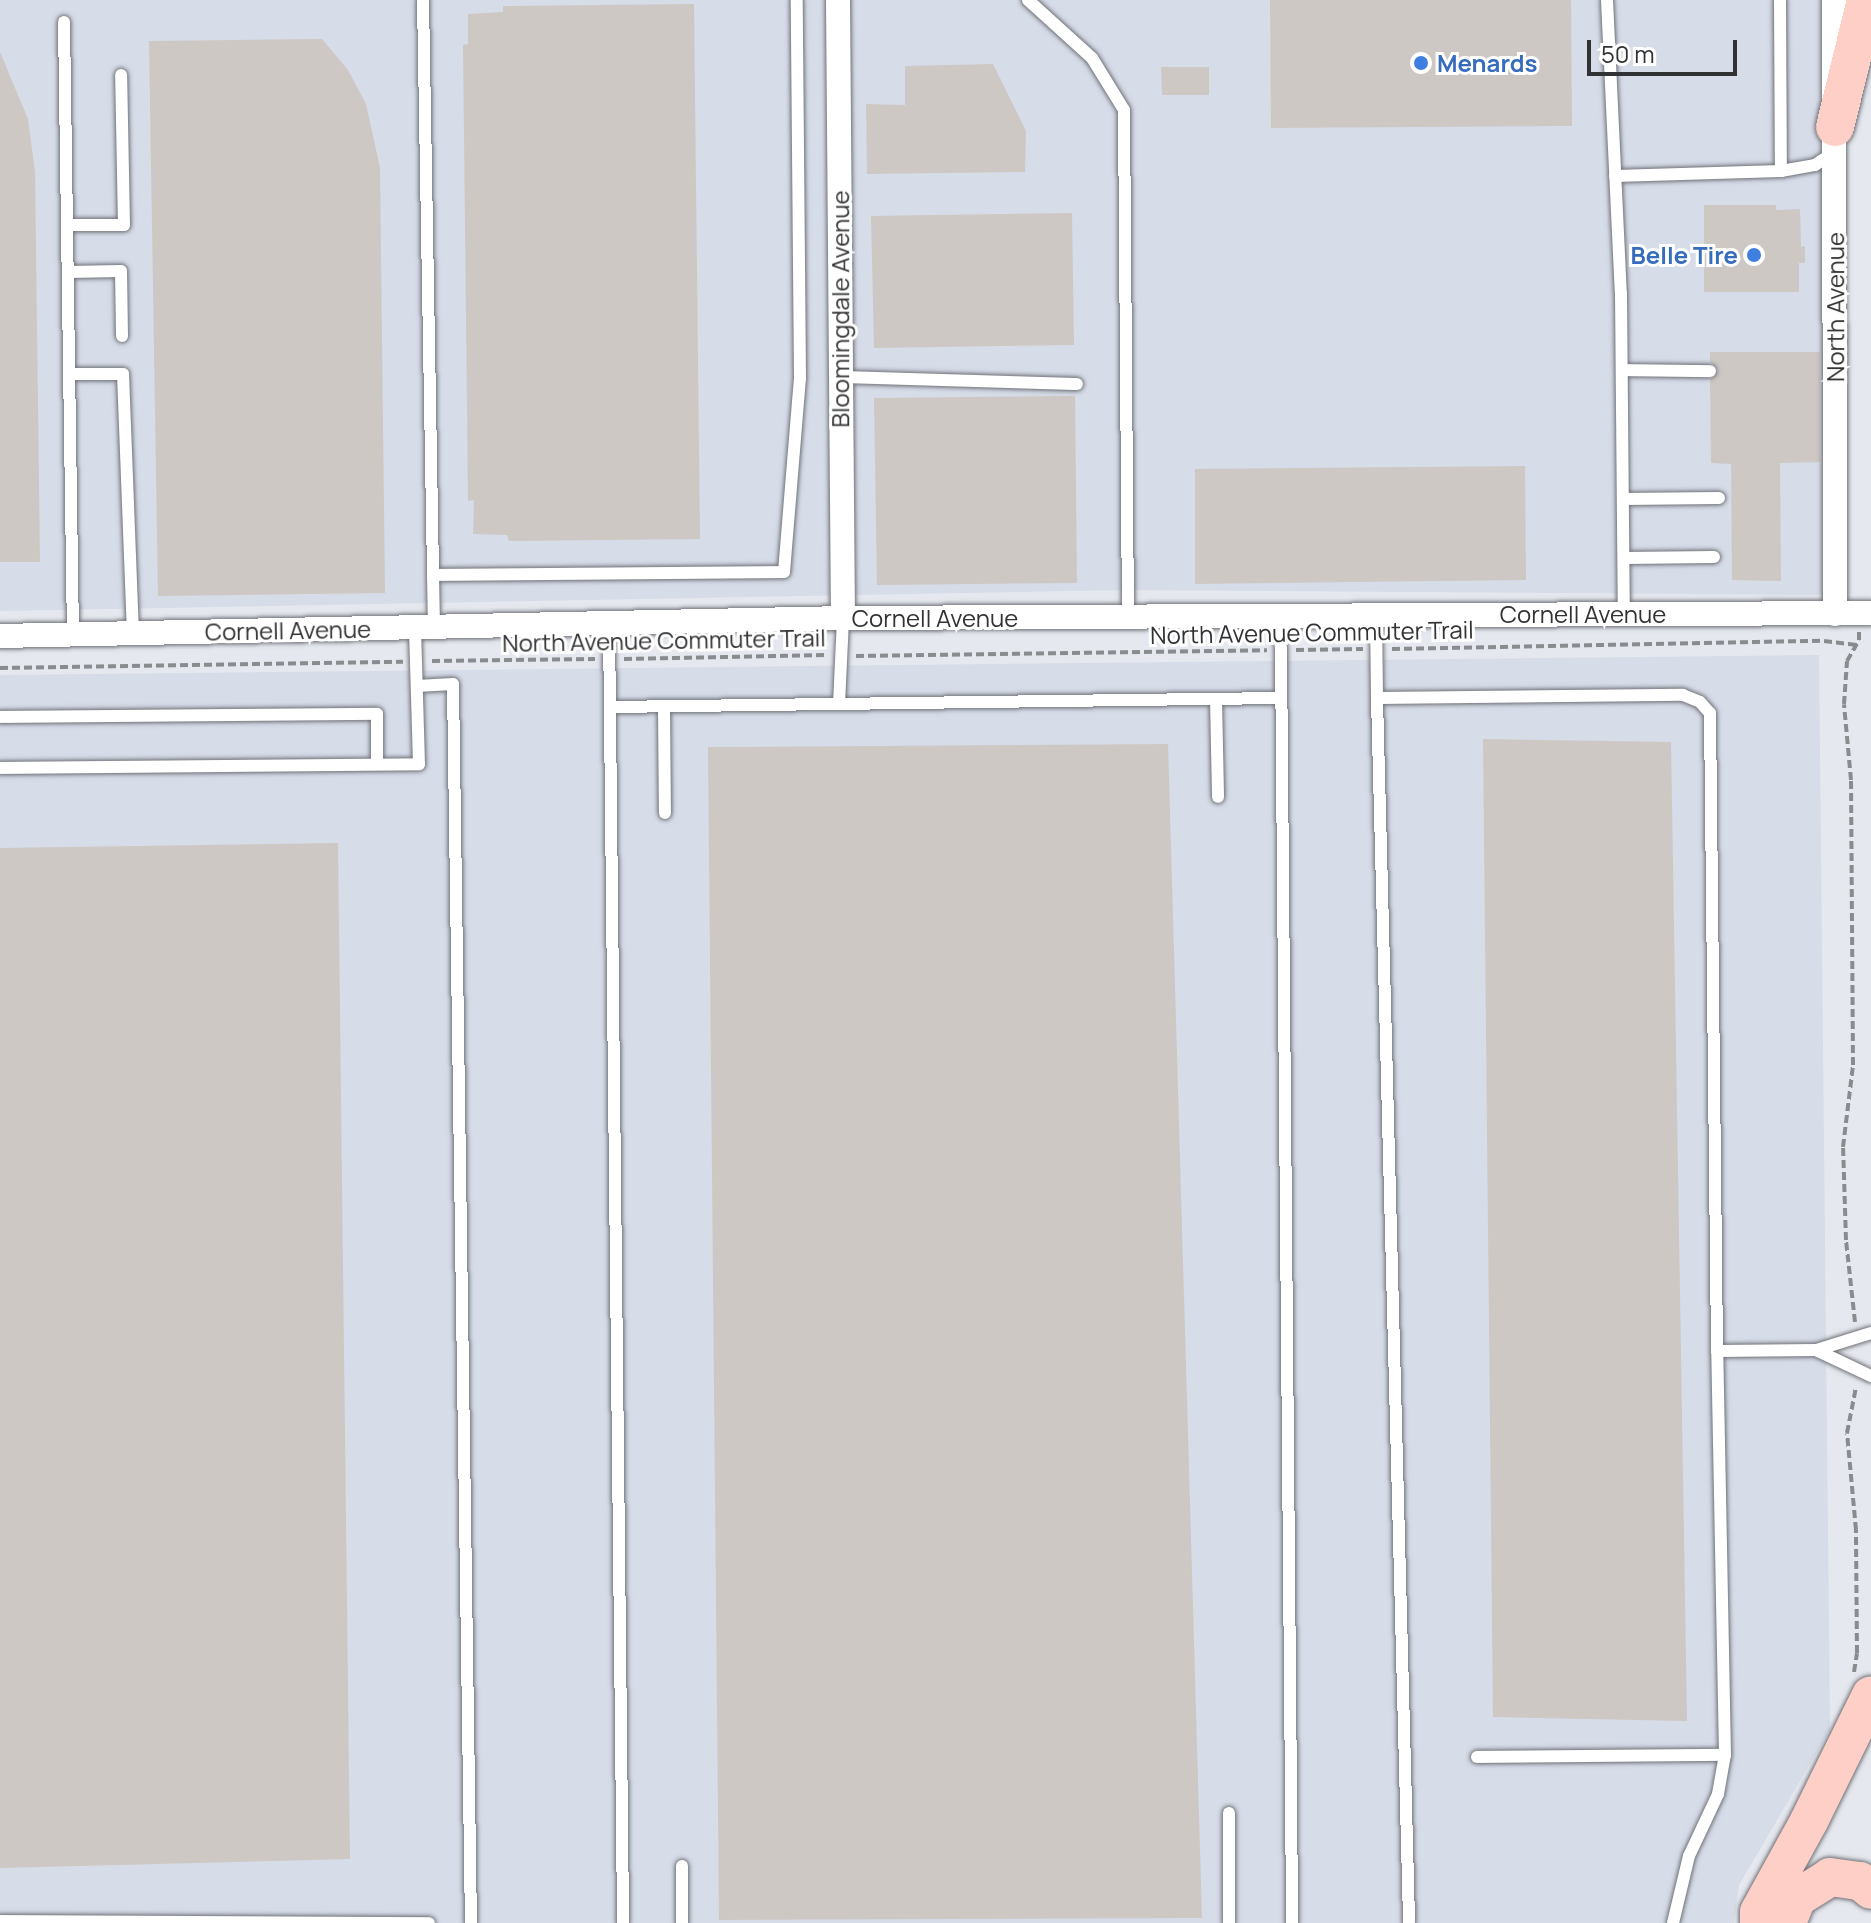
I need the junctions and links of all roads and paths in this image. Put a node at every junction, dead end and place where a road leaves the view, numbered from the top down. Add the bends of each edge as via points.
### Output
1 (423, 0) edge
2 (797, 0) edge
3 (838, 0) edge
4 (1028, 0) edge
5 (1607, 0) edge
6 (1780, 0) edge
7 (1834, 0) edge
8 (1866, 0) edge
9 (64, 22) dead end
10 (121, 75) dead end
11 (1836, 139) junction
12 (1781, 171) junction
13 (1615, 176) junction
14 (67, 225) junction
15 (68, 272) junction
16 (122, 336) dead end
17 (1622, 370) junction
18 (1710, 371) dead end
19 (69, 374) junction
20 (841, 377) junction
21 (1077, 384) dead end
22 (1719, 498) dead end
23 (1623, 499) junction
24 (1714, 557) dead end
25 (1624, 558) junction
26 (433, 575) junction
27 (1871, 613) edge
28 (1624, 614) junction
29 (1835, 614) junction
30 (1376, 615) junction
31 (1277, 616) junction
32 (1128, 617) junction
33 (843, 618) junction
34 (609, 623) junction
35 (425, 627) junction
36 (133, 633) junction
37 (73, 634) junction
38 (0, 636) edge
39 (1377, 649) junction
40 (1281, 650) junction
41 (841, 656) junction
42 (610, 659) junction
43 (416, 661) junction
44 (0, 668) edge
45 (417, 686) junction
46 (1281, 698) junction
47 (1377, 698) junction
48 (1216, 699) junction
49 (839, 704) junction
50 (610, 707) junction
51 (664, 707) junction
52 (0, 717) edge
53 (377, 764) junction
54 (0, 768) edge
55 (1218, 797) dead end
56 (665, 813) dead end
57 (1855, 1328) dead end
58 (1871, 1333) edge
59 (1816, 1350) junction
60 (1717, 1351) junction
61 (1871, 1376) edge
62 (1856, 1377) dead end
63 (1861, 1690) edge
64 (1725, 1755) junction
65 (1477, 1757) dead end
66 (1229, 1813) dead end
67 (682, 1866) dead end
68 (1871, 1890) edge
69 (0, 1921) edge
70 (429, 1923) edge
71 (471, 1923) edge
72 (623, 1923) edge
73 (682, 1923) edge
74 (1229, 1923) edge
75 (1292, 1923) edge
76 (1409, 1923) edge
77 (1673, 1923) edge
78 (1759, 1923) edge
79 (1787, 1923) edge

1 - 26 lane
2 - 26 lane via 800,379 784,572
3 - 20 street, Bloomingdale Avenue
4 - 32 lane via 1092,58 1124,110
5 - 13 lane
6 - 12 lane
7 - 11 street, North Avenue
8 - 11 main road
9 - 14 lane
10 - 14 lane via 124,225
11 - 12 lane via 1815,165
11 - 29 street, North Avenue
12 - 13 lane
13 - 17 lane
14 - 15 lane
15 - 16 lane via 121,271
15 - 19 lane
17 - 18 lane
17 - 23 lane
19 - 36 lane via 123,374
19 - 37 lane
20 - 21 lane
20 - 33 street, Bloomingdale Avenue
22 - 23 lane
23 - 25 lane
24 - 25 lane
25 - 28 lane
26 - 35 lane
27 - 29 street, Cornell Avenue
28 - 29 street, Cornell Avenue
28 - 30 street, Cornell Avenue
30 - 31 street, Cornell Avenue
30 - 39 lane
31 - 32 street, Cornell Avenue
31 - 40 lane
32 - 33 street, Cornell Avenue
33 - 34 street, Cornell Avenue
33 - 41 lane
34 - 35 street, Cornell Avenue
34 - 42 lane
35 - 36 street, Cornell Avenue
35 - 43 lane
36 - 37 street, Cornell Avenue
37 - 38 street, Cornell Avenue
39 - 40 path, North Avenue Commuter Trail
39 - 47 lane
39 - 57 path, North Avenue Commuter Trail via 1858,643 1847,661 1844,691 1851,780 1853,1065 1843,1147
40 - 41 path, North Avenue Commuter Trail
40 - 46 lane
41 - 42 path, North Avenue Commuter Trail
41 - 49 lane
42 - 43 path, North Avenue Commuter Trail
42 - 50 lane
43 - 44 path, North Avenue Commuter Trail
43 - 45 lane
45 - 53 lane via 419,764
45 - 71 lane via 453,684
46 - 48 lane
46 - 75 lane
47 - 60 lane via 1683,695 1710,713
47 - 76 lane
48 - 49 lane
48 - 55 lane
49 - 51 lane
50 - 51 lane
50 - 72 lane
51 - 56 lane
52 - 53 lane via 377,714
53 - 54 lane
58 - 59 lane
59 - 60 lane
59 - 61 lane
60 - 64 lane
62 - 63 path via 1847,1433
63 - 78 main road via 1809,1821 1759,1912
64 - 65 lane
64 - 77 lane via 1718,1794 1689,1856
66 - 74 lane
67 - 73 lane
68 - 79 main road via 1860,1881 1830,1877 1797,1898
69 - 70 lane

